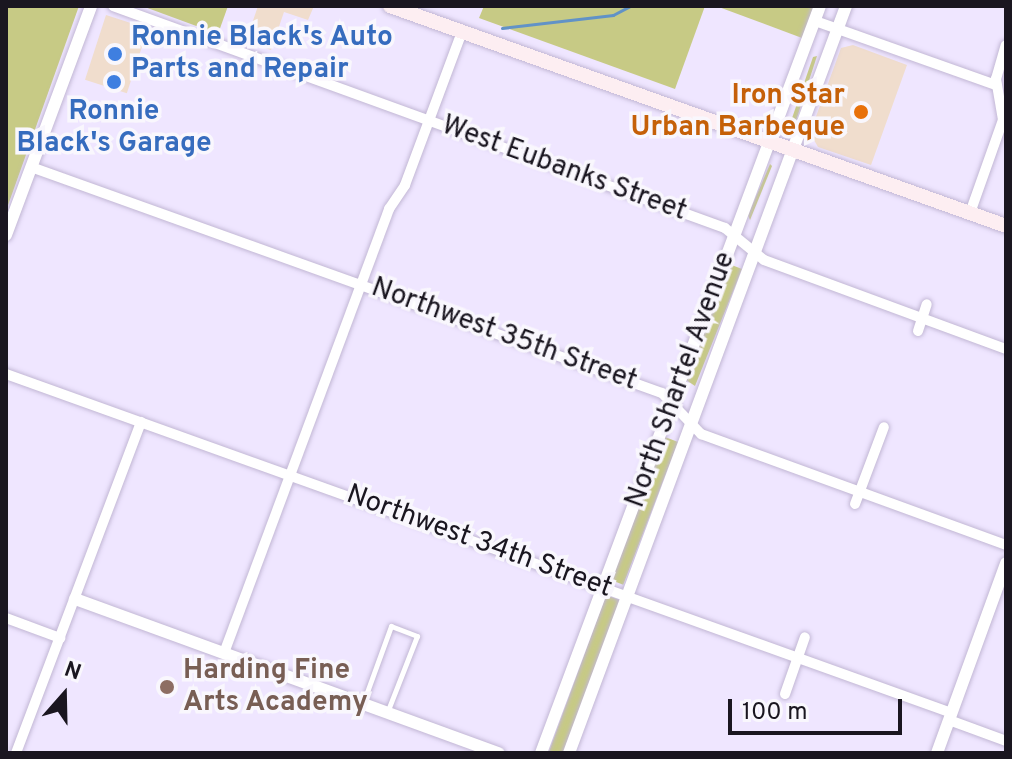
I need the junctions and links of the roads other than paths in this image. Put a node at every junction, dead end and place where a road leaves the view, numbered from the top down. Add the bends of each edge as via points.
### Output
1 (91, 6) edge
2 (113, 6) edge
3 (390, 6) edge
4 (820, 6) edge
5 (846, 6) edge
6 (815, 21) junction
7 (837, 30) junction
8 (462, 32) junction
9 (1006, 45) edge
10 (996, 85) junction
11 (429, 120) junction
12 (1004, 125) edge
13 (770, 141) junction
14 (792, 149) junction
15 (31, 167) junction
16 (970, 213) junction
17 (1006, 226) edge
18 (6, 235) edge
19 (734, 236) junction
20 (754, 252) junction
21 (361, 283) junction
22 (927, 304) dead end
23 (922, 318) junction
24 (918, 331) dead end
25 (1006, 349) edge
26 (6, 374) edge
27 (673, 403) junction
28 (141, 422) junction
29 (690, 422) junction
30 (884, 427) dead end
31 (291, 476) junction
32 (859, 492) junction
33 (855, 504) dead end
34 (1006, 545) edge
35 (1006, 563) edge
36 (603, 586) junction
37 (627, 595) junction
38 (75, 599) junction
39 (6, 618) edge
40 (805, 637) dead end
41 (60, 638) junction
42 (224, 653) junction
43 (798, 657) junction
44 (785, 694) dead end
45 (363, 704) junction
46 (388, 712) junction
47 (950, 716) junction
48 (1006, 741) edge
49 (16, 753) edge
50 (499, 753) edge
51 (541, 753) edge
52 (569, 753) edge
53 (937, 753) edge

1 - 15 street
2 - 11 street, West Eubanks Street
3 - 8 main road
4 - 6 street, North Shartel Avenue
5 - 7 street, North Shartel Avenue
6 - 7 street
6 - 13 street, North Shartel Avenue
7 - 10 street
7 - 14 street, North Shartel Avenue
8 - 11 street
8 - 13 main road
9 - 10 street
10 - 12 street
11 - 19 street, West Eubanks Street
11 - 21 street
12 - 16 street
13 - 14 main road
13 - 19 street, North Shartel Avenue
14 - 16 main road
14 - 20 street, North Shartel Avenue
15 - 18 street
15 - 21 street, Northwest 35th Street
16 - 17 main road
19 - 20 street, West Eubanks Street
19 - 27 street, North Shartel Avenue
20 - 23 street, West Eubanks Street
20 - 29 street, North Shartel Avenue
21 - 27 street, Northwest 35th Street via 662,393
21 - 31 street
22 - 23 street
23 - 24 street
23 - 25 street, West Eubanks Street
26 - 28 street, Northwest 34th Street
27 - 29 street, Northwest 35th Street
27 - 36 street, North Shartel Avenue
28 - 31 street, Northwest 34th Street
28 - 38 street
29 - 32 street, Northwest 35th Street via 701,434
29 - 37 street, North Shartel Avenue
30 - 32 street
31 - 36 street, Northwest 34th Street
31 - 42 street
32 - 33 street
32 - 34 street, Northwest 35th Street
35 - 47 street
36 - 37 street, Northwest 34th Street
36 - 51 street, North Shartel Avenue
37 - 43 street, Northwest 34th Street
37 - 52 street, North Shartel Avenue
38 - 41 street
38 - 42 street
39 - 41 street
40 - 43 street
41 - 49 street
42 - 45 street
43 - 44 street
43 - 47 street, Northwest 34th Street
45 - 46 street
45 - 46 lane via 391,626 417,636
46 - 50 street
47 - 48 street, Northwest 34th Street
47 - 53 street

